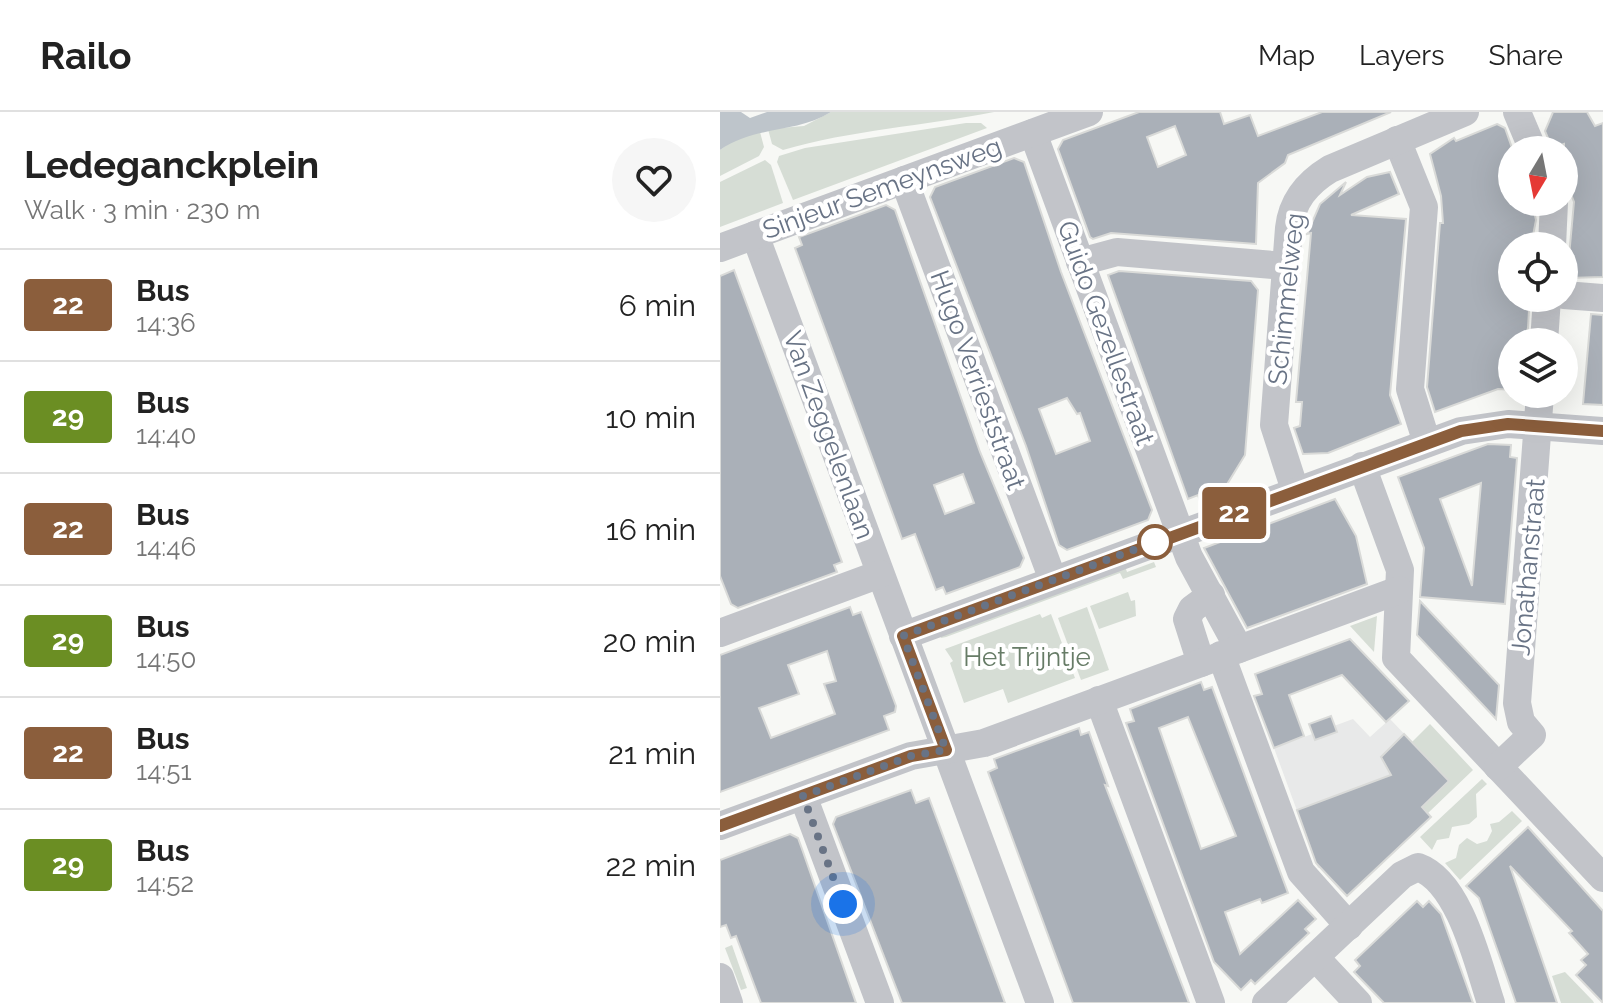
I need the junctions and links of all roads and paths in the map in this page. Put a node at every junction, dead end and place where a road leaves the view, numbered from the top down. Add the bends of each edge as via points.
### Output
1 (1089, 112) edge
2 (1465, 112) edge
3 (1517, 112) edge
4 (1033, 133) junction
5 (1527, 136) edge
6 (1397, 140) junction
7 (904, 180) junction
8 (755, 235) junction
9 (720, 248) edge
10 (1080, 262) junction
11 (1286, 266) junction
12 (1578, 296) edge
13 (1603, 298) edge
14 (1540, 408) edge
15 (1539, 426) junction
16 (1603, 431) edge
17 (1427, 443) junction
18 (1362, 466) junction
19 (1295, 490) junction
20 (1180, 533) junction
21 (880, 574) junction
22 (1053, 580) junction
23 (1399, 590) junction
24 (1211, 595) junction
25 (721, 631) edge
26 (903, 636) junction
27 (1208, 651) junction
28 (1099, 700) junction
29 (946, 750) junction
30 (1498, 767) junction
31 (803, 796) junction
32 (720, 826) edge
33 (1603, 878) edge
34 (1349, 926) junction
35 (1315, 957) junction
36 (720, 977) edge
37 (729, 1003) edge
38 (880, 1003) edge
39 (1040, 1003) edge
40 (1211, 1003) edge
41 (1266, 1003) edge
42 (1358, 1003) edge
43 (1491, 1003) edge

1 - 4 street, Sinjeur Semeynsweg
2 - 6 street, Schimmelweg
3 - 5 street
4 - 7 street, Sinjeur Semeynsweg
4 - 10 street, Guido Gezellestraat
6 - 11 street, Schimmelweg via 1330,169 1306,188 1291,216
6 - 17 street via 1424,207 1410,389
7 - 8 street, Sinjeur Semeynsweg
7 - 22 street, Hugo Verrieststraat
8 - 9 street, Sinjeur Semeynsweg
8 - 21 street, Van Zeggelenlaan
10 - 11 street via 1117,252
10 - 20 street, Guido Gezellestraat
11 - 19 street, Schimmelweg via 1274,425
12 - 13 street
14 - 15 street, Jonathanstraat
15 - 16 street
15 - 17 street via 1482,426
15 - 30 street, Jonathanstraat via 1517,703 1521,722 1532,735
17 - 18 street
18 - 19 street
18 - 23 street via 1399,565
19 - 20 street
20 - 22 street
20 - 24 street, Guido Gezellestraat
21 - 25 street
21 - 26 street, Van Zeggelenlaan
22 - 26 street
23 - 27 street
23 - 30 street via 1396,658
24 - 27 street, Guido Gezellestraat
24 - 27 street via 1188,615
26 - 29 street, Van Zeggelenlaan
27 - 28 street
27 - 34 street via 1302,874
28 - 29 street via 974,746
28 - 40 street
29 - 31 street via 911,756
29 - 39 street
30 - 33 street
31 - 32 street
31 - 38 street
34 - 35 street
34 - 43 street via 1410,869 1426,870 1456,903
35 - 41 street
35 - 42 street
36 - 37 street

